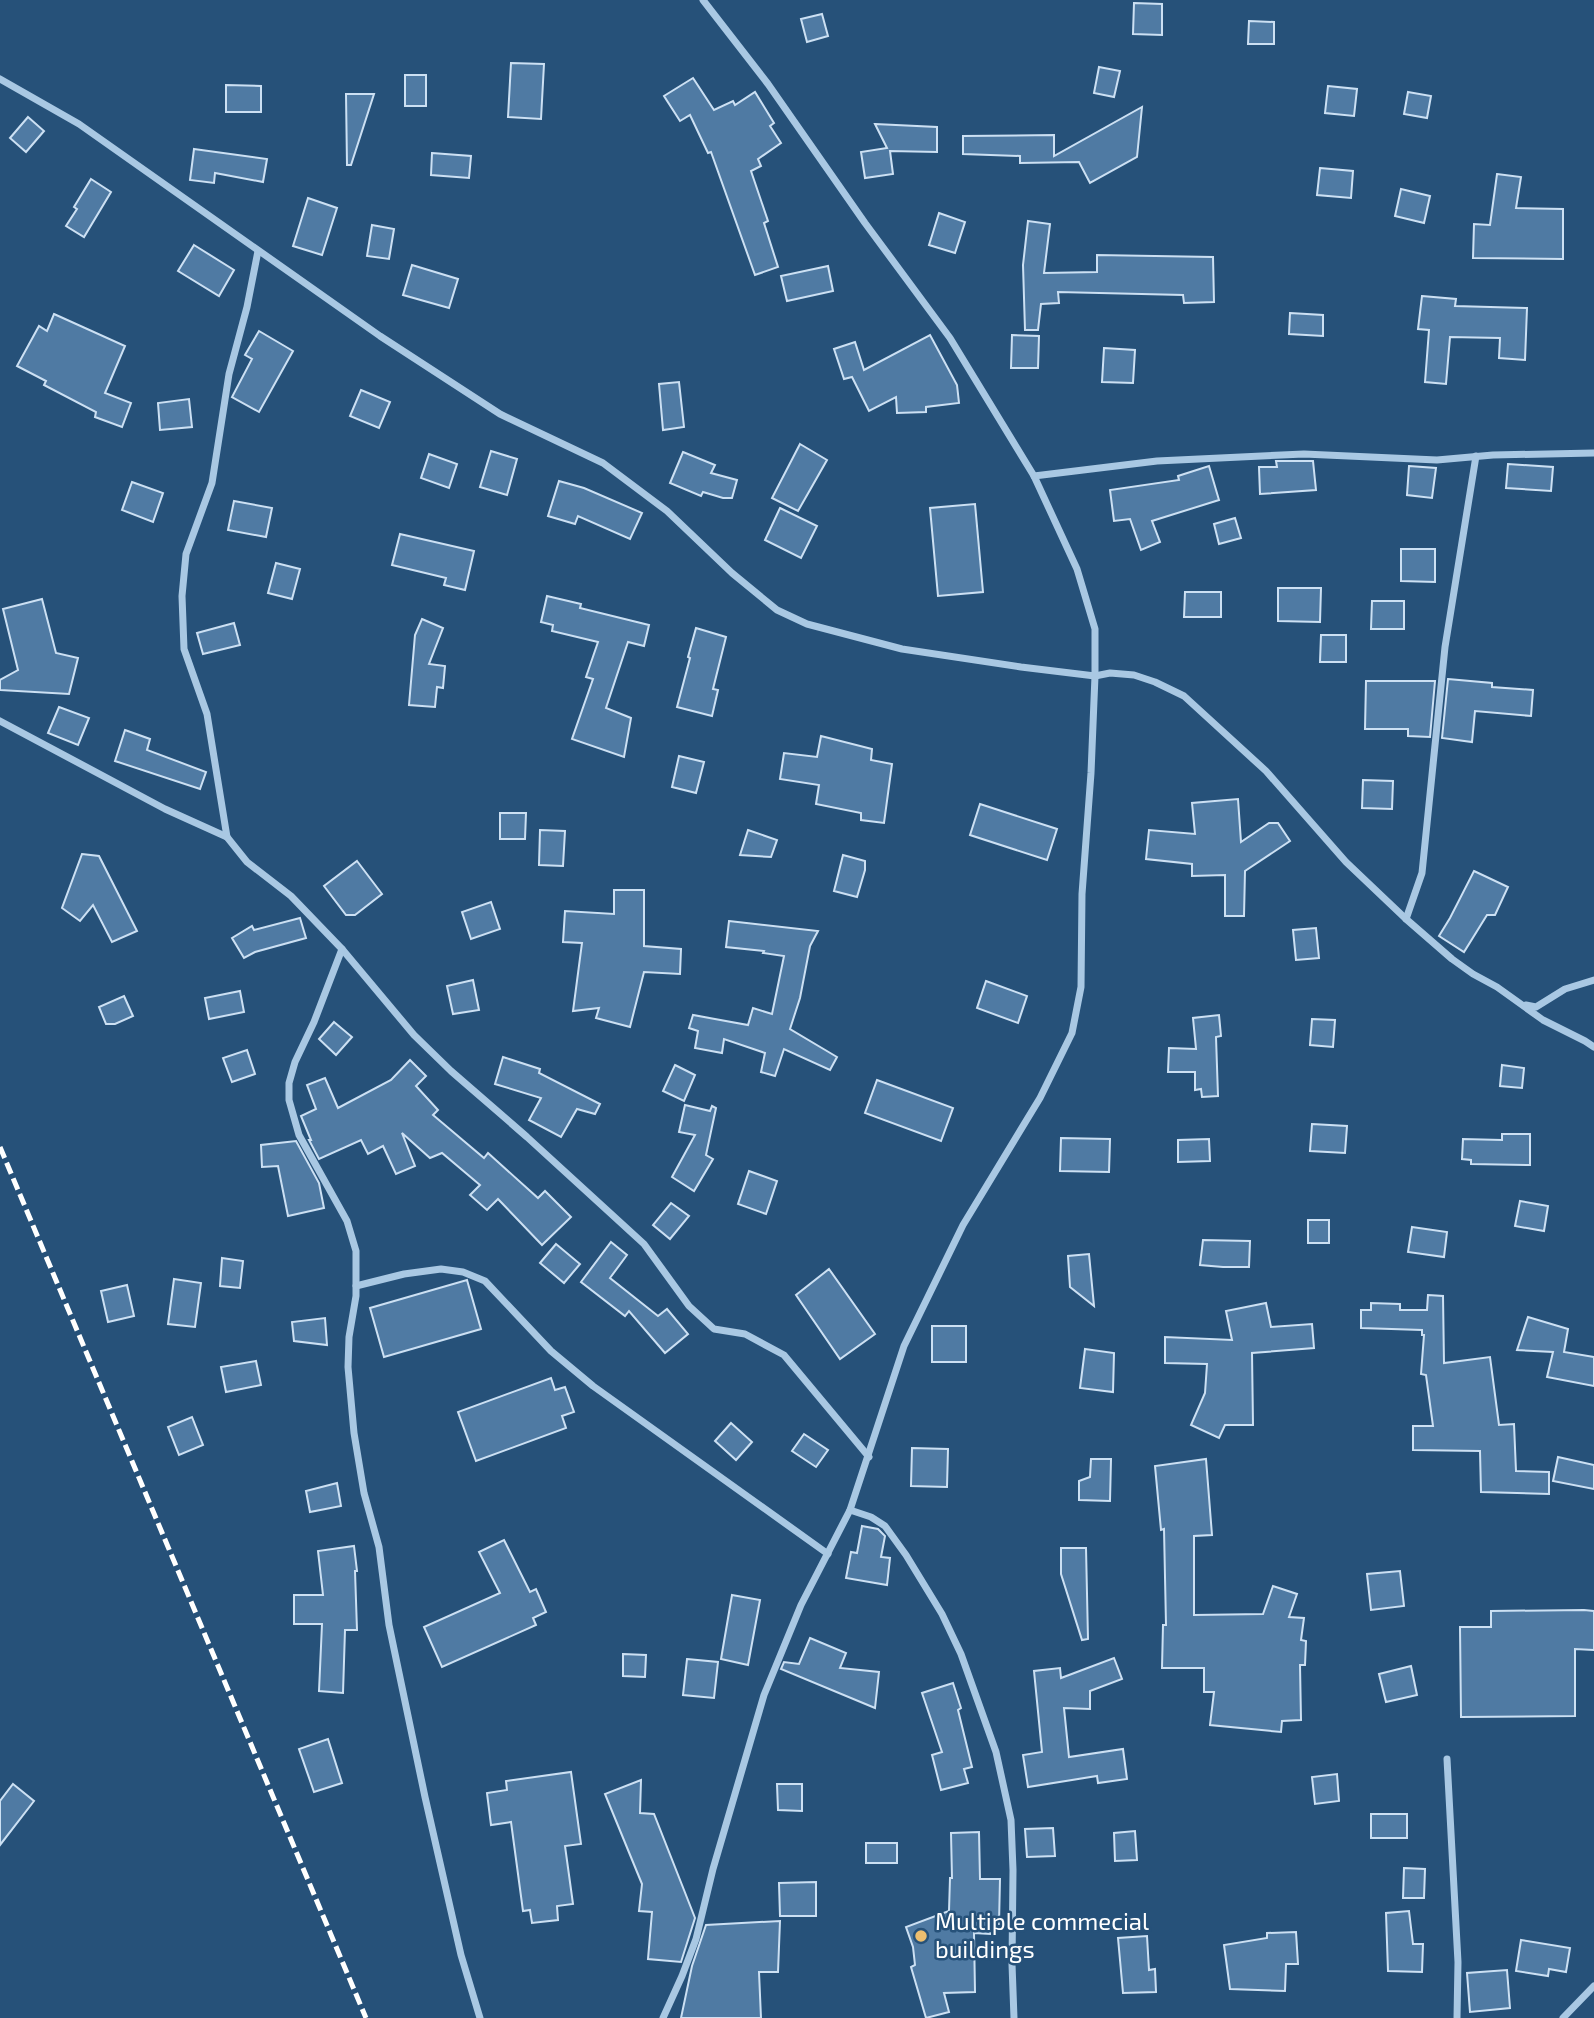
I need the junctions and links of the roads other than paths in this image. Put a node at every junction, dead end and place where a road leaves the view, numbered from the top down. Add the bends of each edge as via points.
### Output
1 (703, 0) edge
2 (0, 79) edge
3 (258, 251) junction
4 (1594, 453) edge
5 (1476, 456) junction
6 (1034, 476) junction
7 (1095, 676) junction
8 (0, 721) edge
9 (227, 837) junction
10 (1406, 919) junction
11 (342, 949) junction
12 (1594, 980) edge
13 (1522, 1005) junction
14 (1594, 1047) edge
15 (356, 1286) junction
16 (869, 1457) junction
17 (850, 1510) junction
18 (828, 1553) junction
19 (1447, 1759) dead end
20 (1594, 1986) edge
21 (480, 2018) edge
22 (663, 2018) edge
23 (1014, 2018) edge
24 (1457, 2018) edge
25 (1563, 2018) edge

1 - 6 street via 950,338
2 - 3 street via 79,124
3 - 7 street via 500,414 603,463 667,511 777,610 807,624 902,649
3 - 9 street via 229,374 212,483 186,554 182,596 184,649 207,714
4 - 5 street
5 - 6 street via 1437,460 1304,454 1157,461
5 - 10 street via 1445,647 1422,873
6 - 7 street via 1077,569 1094,629
7 - 10 street via 1134,675 1184,696 1266,771 1346,862
7 - 16 street via 1081,987 1072,1033 1040,1098 963,1224 904,1346
8 - 9 street
9 - 11 street via 247,862 291,896
10 - 13 street via 1452,959
11 - 15 street via 295,1062 289,1100 299,1135 347,1221 356,1251
11 - 16 street via 414,1035 644,1244 689,1307 714,1329 745,1334 784,1354
12 - 13 street via 1565,989 1536,1007
13 - 14 street
15 - 18 street via 441,1269 485,1281 551,1351 593,1386
15 - 21 street via 348,1367 364,1493 379,1546 425,1797
16 - 17 street
17 - 18 street
17 - 23 street via 885,1526 942,1614 996,1752 1011,1820
18 - 22 street via 764,1695 696,1939
19 - 24 street
20 - 25 street

